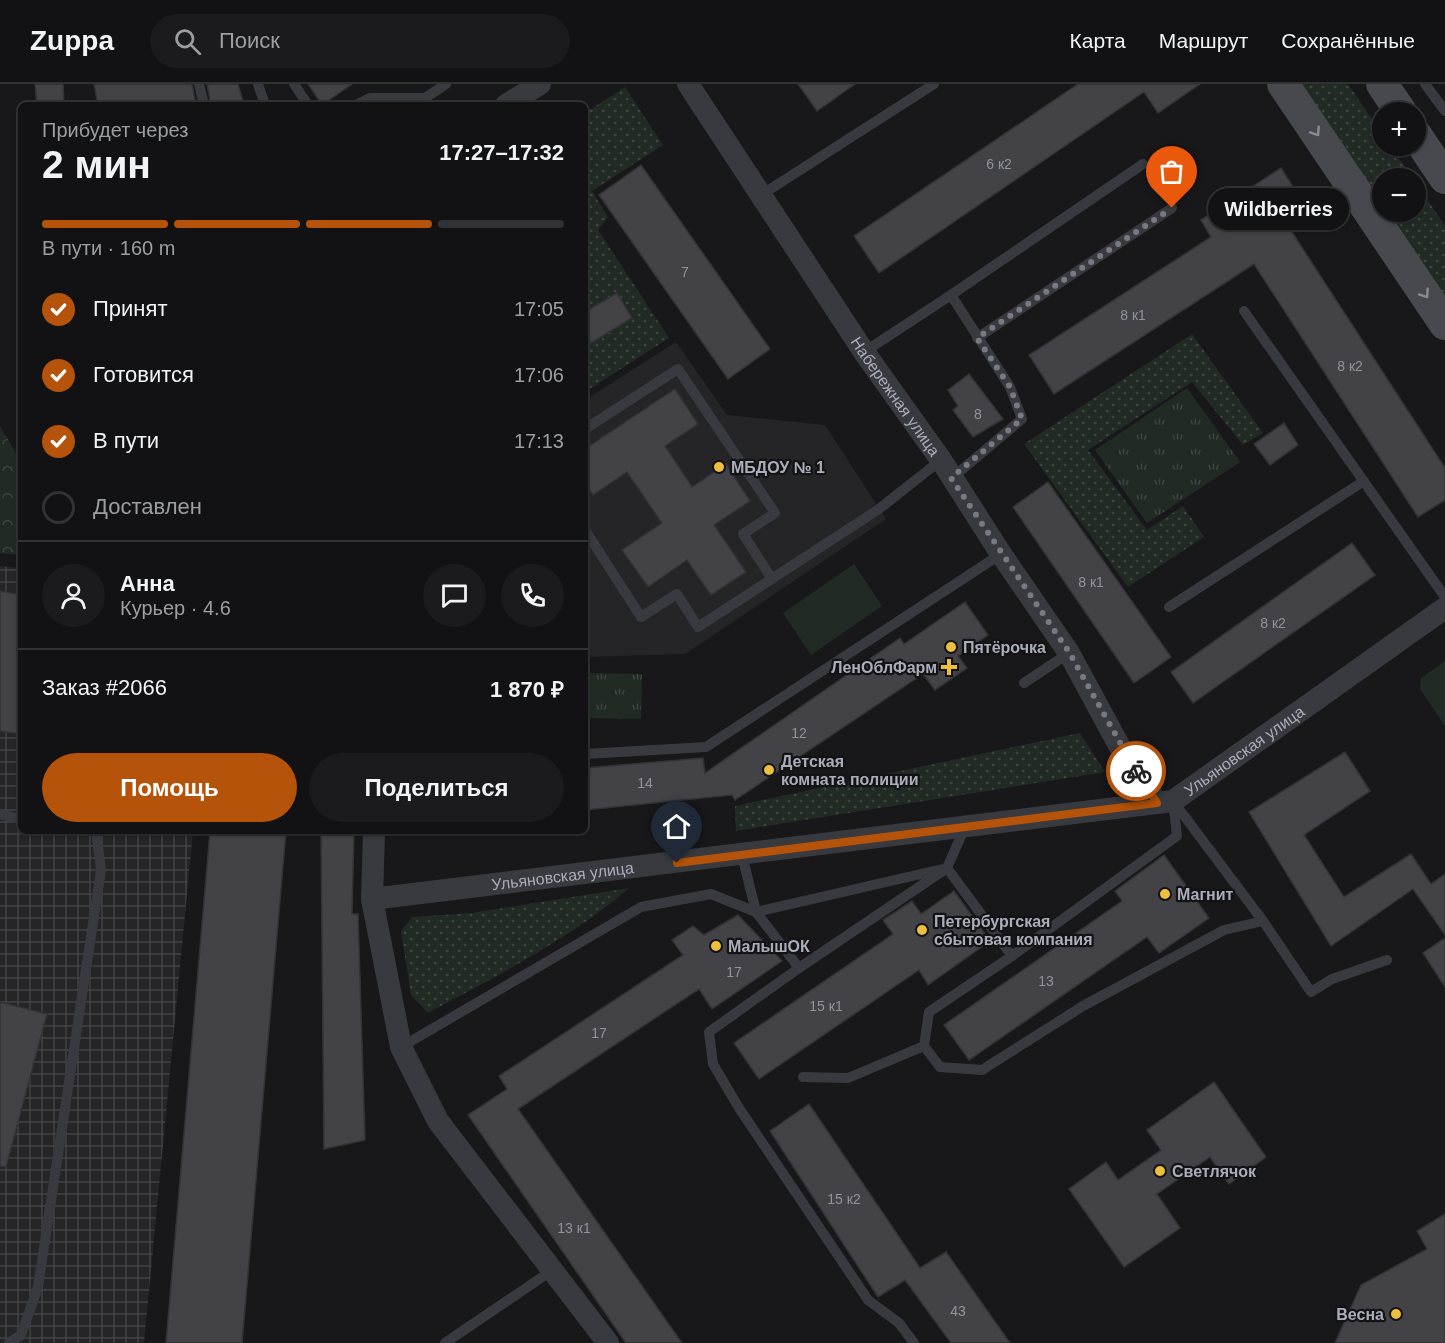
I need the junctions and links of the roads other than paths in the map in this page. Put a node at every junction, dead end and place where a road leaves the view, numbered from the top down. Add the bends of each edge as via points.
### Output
1 (199, 84) edge
2 (258, 84) edge
3 (294, 84) edge
4 (446, 84) edge
5 (540, 84) edge
6 (688, 84) edge
7 (934, 84) edge
8 (1283, 84) edge
9 (1382, 84) edge
10 (1425, 84) edge
11 (428, 101) edge
12 (203, 102) edge
13 (264, 102) edge
14 (306, 102) edge
15 (362, 102) edge
16 (511, 102) edge
17 (1394, 102) edge
18 (1445, 111) edge
19 (1426, 150) edge
20 (1143, 164) dead end
21 (1445, 178) edge
22 (761, 195) junction
23 (1172, 208) dead end
24 (951, 295) junction
25 (1244, 311) dead end
26 (1445, 324) edge
27 (977, 338) junction
28 (864, 352) junction
29 (588, 427) edge
30 (946, 469) junction
31 (1364, 481) junction
32 (588, 535) edge
33 (1000, 554) junction
34 (772, 579) junction
35 (1445, 597) edge
36 (1169, 608) dead end
37 (1445, 608) edge
38 (1069, 652) junction
39 (1024, 683) dead end
40 (588, 754) edge
41 (1165, 802) junction
42 (0, 814) edge
43 (18, 818) edge
44 (965, 827) junction
45 (96, 834) edge
46 (374, 834) edge
47 (742, 855) junction
48 (947, 868) junction
49 (372, 899) junction
50 (756, 912) junction
51 (1263, 921) junction
52 (1012, 956) junction
53 (1387, 960) dead end
54 (799, 968) junction
55 (924, 1046) junction
56 (400, 1047) junction
57 (803, 1077) dead end
58 (551, 1271) junction
59 (604, 1342) edge
60 (9, 1343) edge
61 (445, 1343) edge
62 (914, 1343) edge

1 - 12 lane
2 - 13 lane
3 - 14 lane
4 - 11 lane
5 - 16 street
6 - 22 street, Набережная улица
7 - 22 lane
8 -> 26 street
9 - 17 street
10 - 18 lane
11 - 15 lane via 370,98
19 - 21 street
20 - 24 lane
22 - 28 street, Набережная улица
23 - 27 lane
24 - 27 lane
24 - 28 lane
25 - 31 lane
27 - 30 lane via 1010,387 1022,419
28 - 30 street, Набережная улица
29 - 34 lane via 678,369 775,513 743,534
30 - 33 street, Набережная улица
30 - 34 lane
31 - 35 lane
31 - 36 lane
32 - 34 lane via 641,617 677,594 698,627
33 - 38 street, Набережная улица
33 - 40 lane via 706,747
37 - 41 street, Ульяновская улица
38 - 39 lane
38 - 41 street, Набережная улица via 1122,751
41 - 44 street, Ульяновская улица
41 - 51 lane
41 - 52 lane via 1177,836
42 - 43 lane
44 - 47 street, Ульяновская улица
44 - 48 lane
45 - 60 lane via 101,870 38,1287 21,1335
46 - 49 street
47 - 49 street, Ульяновская улица
47 - 50 lane
48 - 50 lane
48 - 52 lane
48 - 54 lane
49 - 56 street
50 - 54 lane
50 - 56 lane via 711,894 641,907
51 - 53 lane via 1311,992 1332,979
51 - 55 lane via 1224,930 1206,939 1083,1006 982,1070 940,1067
52 - 55 lane via 929,1012
54 - 62 lane via 709,1032 713,1064 868,1300 899,1323
55 - 57 lane via 848,1078
56 - 58 street via 438,1121
58 - 59 street
58 - 61 lane

